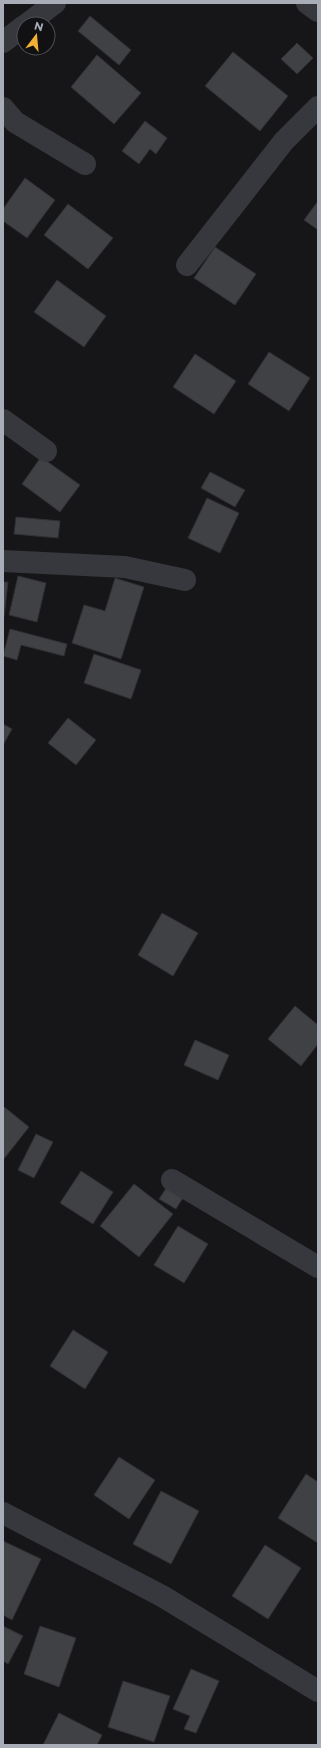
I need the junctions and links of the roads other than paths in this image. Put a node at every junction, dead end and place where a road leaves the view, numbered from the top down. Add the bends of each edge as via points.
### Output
1 (55, 3) edge
2 (307, 3) edge
3 (318, 11) edge
4 (38, 16) edge
5 (16, 32) edge
6 (3, 42) edge
7 (318, 107) edge
8 (3, 108) edge
9 (85, 164) dead end
10 (187, 265) dead end
11 (3, 420) edge
12 (46, 451) dead end
13 (3, 561) edge
14 (185, 580) dead end
15 (172, 1180) dead end
16 (318, 1267) edge
17 (3, 1513) edge
18 (318, 1691) edge

1 - 4 street
2 - 3 street
5 - 6 street
7 - 10 street via 284,141
8 - 9 street via 15,122
11 - 12 street
13 - 14 street via 125,567
15 - 16 street
17 - 18 street via 162,1596

